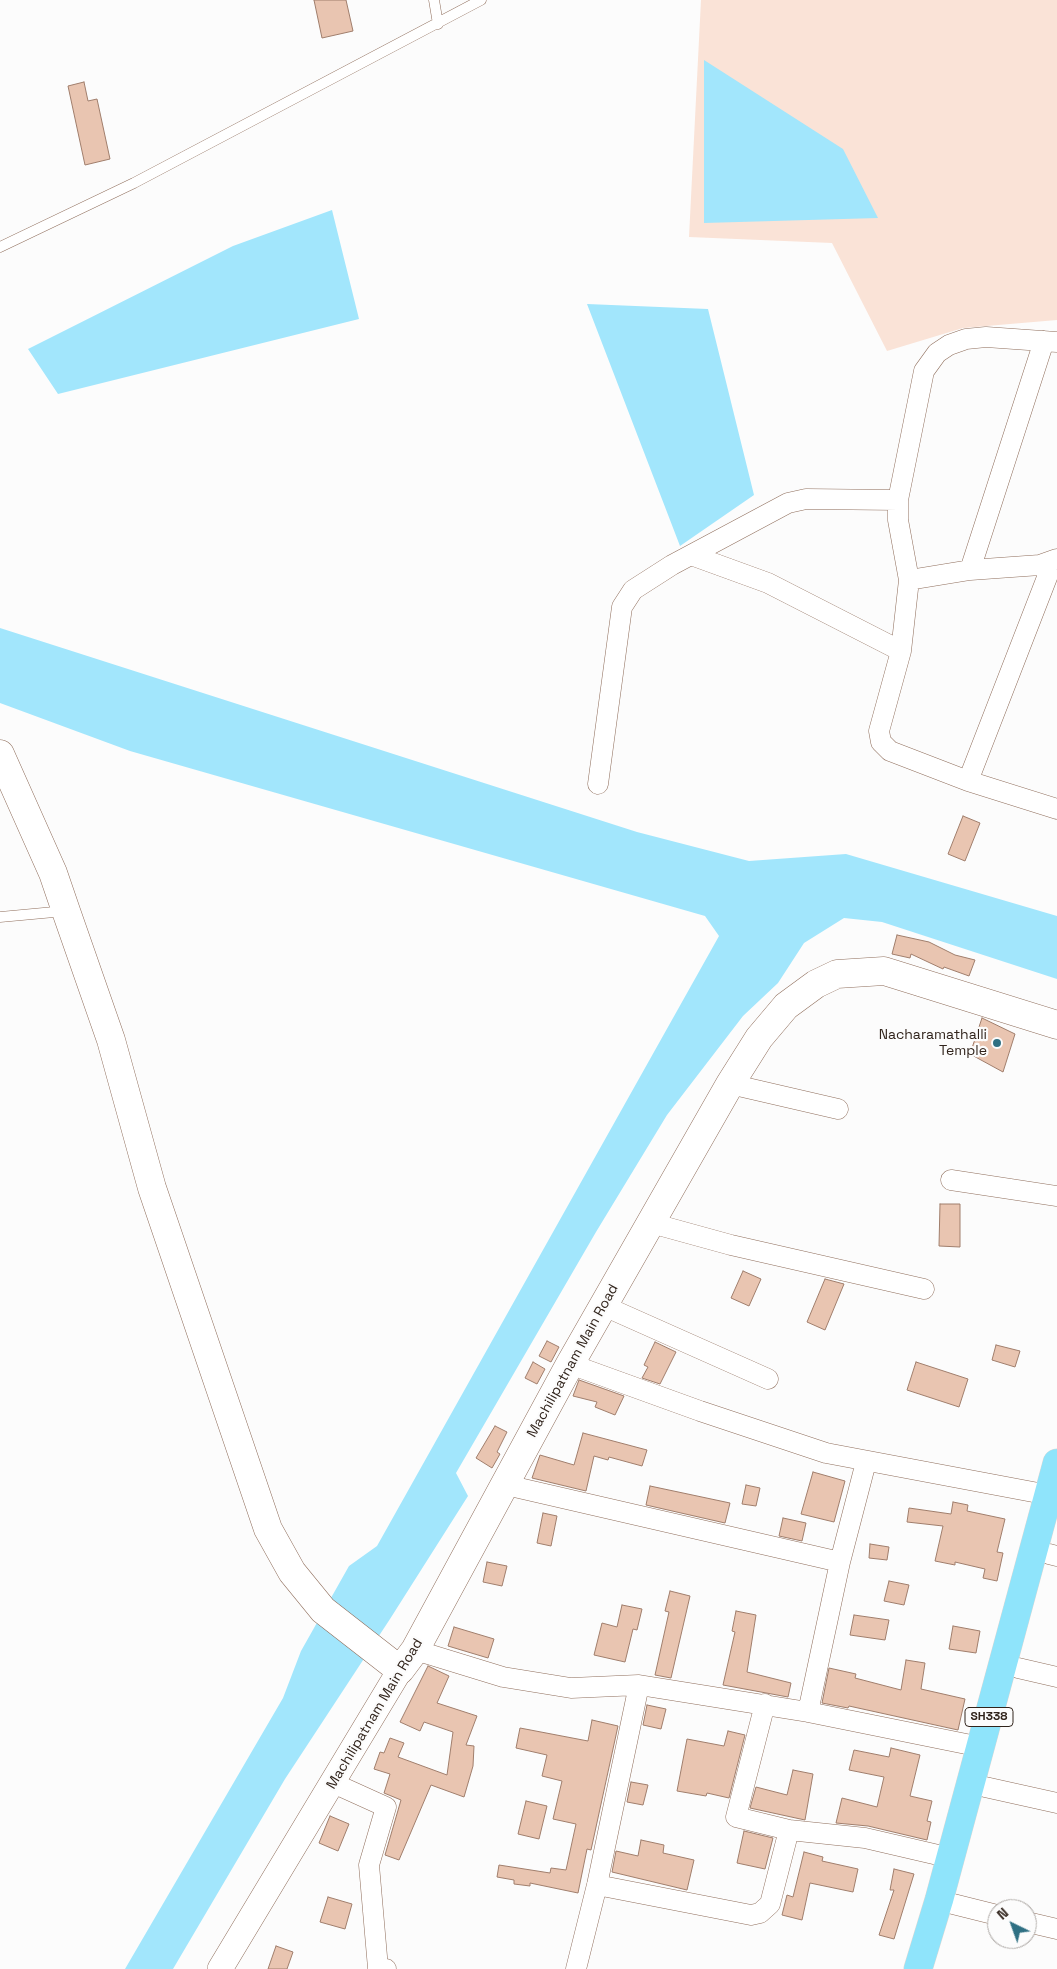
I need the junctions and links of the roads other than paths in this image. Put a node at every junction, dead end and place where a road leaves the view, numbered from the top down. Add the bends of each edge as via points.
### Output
1 (434, 0) edge
2 (481, 0) edge
3 (438, 24) junction
4 (0, 247) edge
5 (1050, 342) edge
6 (898, 500) junction
7 (691, 555) junction
8 (1055, 561) edge
9 (970, 570) junction
10 (909, 580) junction
11 (901, 651) junction
12 (0, 754) edge
13 (968, 781) junction
14 (598, 784) dead end
15 (1057, 809) edge
16 (66, 911) junction
17 (0, 917) edge
18 (1057, 1025) edge
19 (730, 1084) junction
20 (838, 1109) dead end
21 (951, 1180) dead end
22 (1057, 1196) edge
23 (651, 1223) junction
24 (924, 1289) dead end
25 (604, 1306) junction
26 (570, 1364) junction
27 (768, 1379) dead end
28 (866, 1462) junction
29 (1057, 1463) edge
30 (506, 1485) junction
31 (1049, 1496) junction
32 (1057, 1521) edge
33 (1053, 1555) edge
34 (840, 1562) junction
35 (401, 1660) junction
36 (1018, 1668) junction
37 (1057, 1677) edge
38 (639, 1685) junction
39 (765, 1704) junction
40 (808, 1712) junction
41 (980, 1747) junction
42 (334, 1783) junction
43 (985, 1787) junction
44 (1057, 1803) edge
45 (788, 1830) junction
46 (951, 1858) junction
47 (597, 1885) junction
48 (953, 1904) junction
49 (987, 1912) edge
50 (1037, 1924) edge
51 (1057, 1929) edge
52 (220, 1969) edge
53 (386, 1969) edge
54 (576, 1969) edge
55 (918, 1969) edge
56 (933, 1969) edge

1 - 3 lane
2 - 3 lane
3 - 4 lane via 134,183
5 - 6 street via 986,337 949,344 937,353 924,370
5 - 9 street
6 - 7 street via 806,499 788,503
6 - 10 street via 898,520
7 - 11 street via 768,583
7 - 14 street via 633,590 622,607
8 - 9 street
8 - 13 street
9 - 10 street
10 - 11 street
11 - 13 street via 879,731 881,742 890,751
12 - 16 main road via 53,873
13 - 15 street
16 - 17 lane
16 - 35 main road via 111,1040 152,1188 268,1529 292,1572 323,1610
18 - 19 main road, Machilipatnam Main Road via 884,971 837,974 816,984 786,1006 759,1038
19 - 20 street
19 - 23 main road, Machilipatnam Main Road
21 - 22 street
23 - 24 street via 731,1245
23 - 25 main road, Machilipatnam Main Road
25 - 26 main road, Machilipatnam Main Road
25 - 27 street
26 - 28 street via 785,1440
26 - 30 main road, Machilipatnam Main Road
28 - 31 street
28 - 34 street
29 - 31 main road, SH338
30 - 34 street
30 - 35 main road, Machilipatnam Main Road
31 - 41 main road, SH338
32 - 33 main road, SH338
33 - 36 main road, SH338
34 - 40 street
35 - 38 street via 571,1688
35 - 42 street, Machilipatnam Main Road
36 - 37 street
36 - 43 main road, SH338
38 - 39 street
38 - 47 street
39 - 40 street
39 - 45 street via 736,1817
40 - 41 street
41 - 46 main road, SH338
42 - 52 street, Machilipatnam Main Road
42 - 53 street via 386,1807 369,1865 378,1968
43 - 44 street
43 - 48 main road, SH338
45 - 46 street via 865,1838
45 - 47 street via 770,1904 760,1913 751,1915
46 - 55 main road, SH338
47 - 54 street
48 - 49 street
48 - 56 main road, SH338
50 - 51 street

